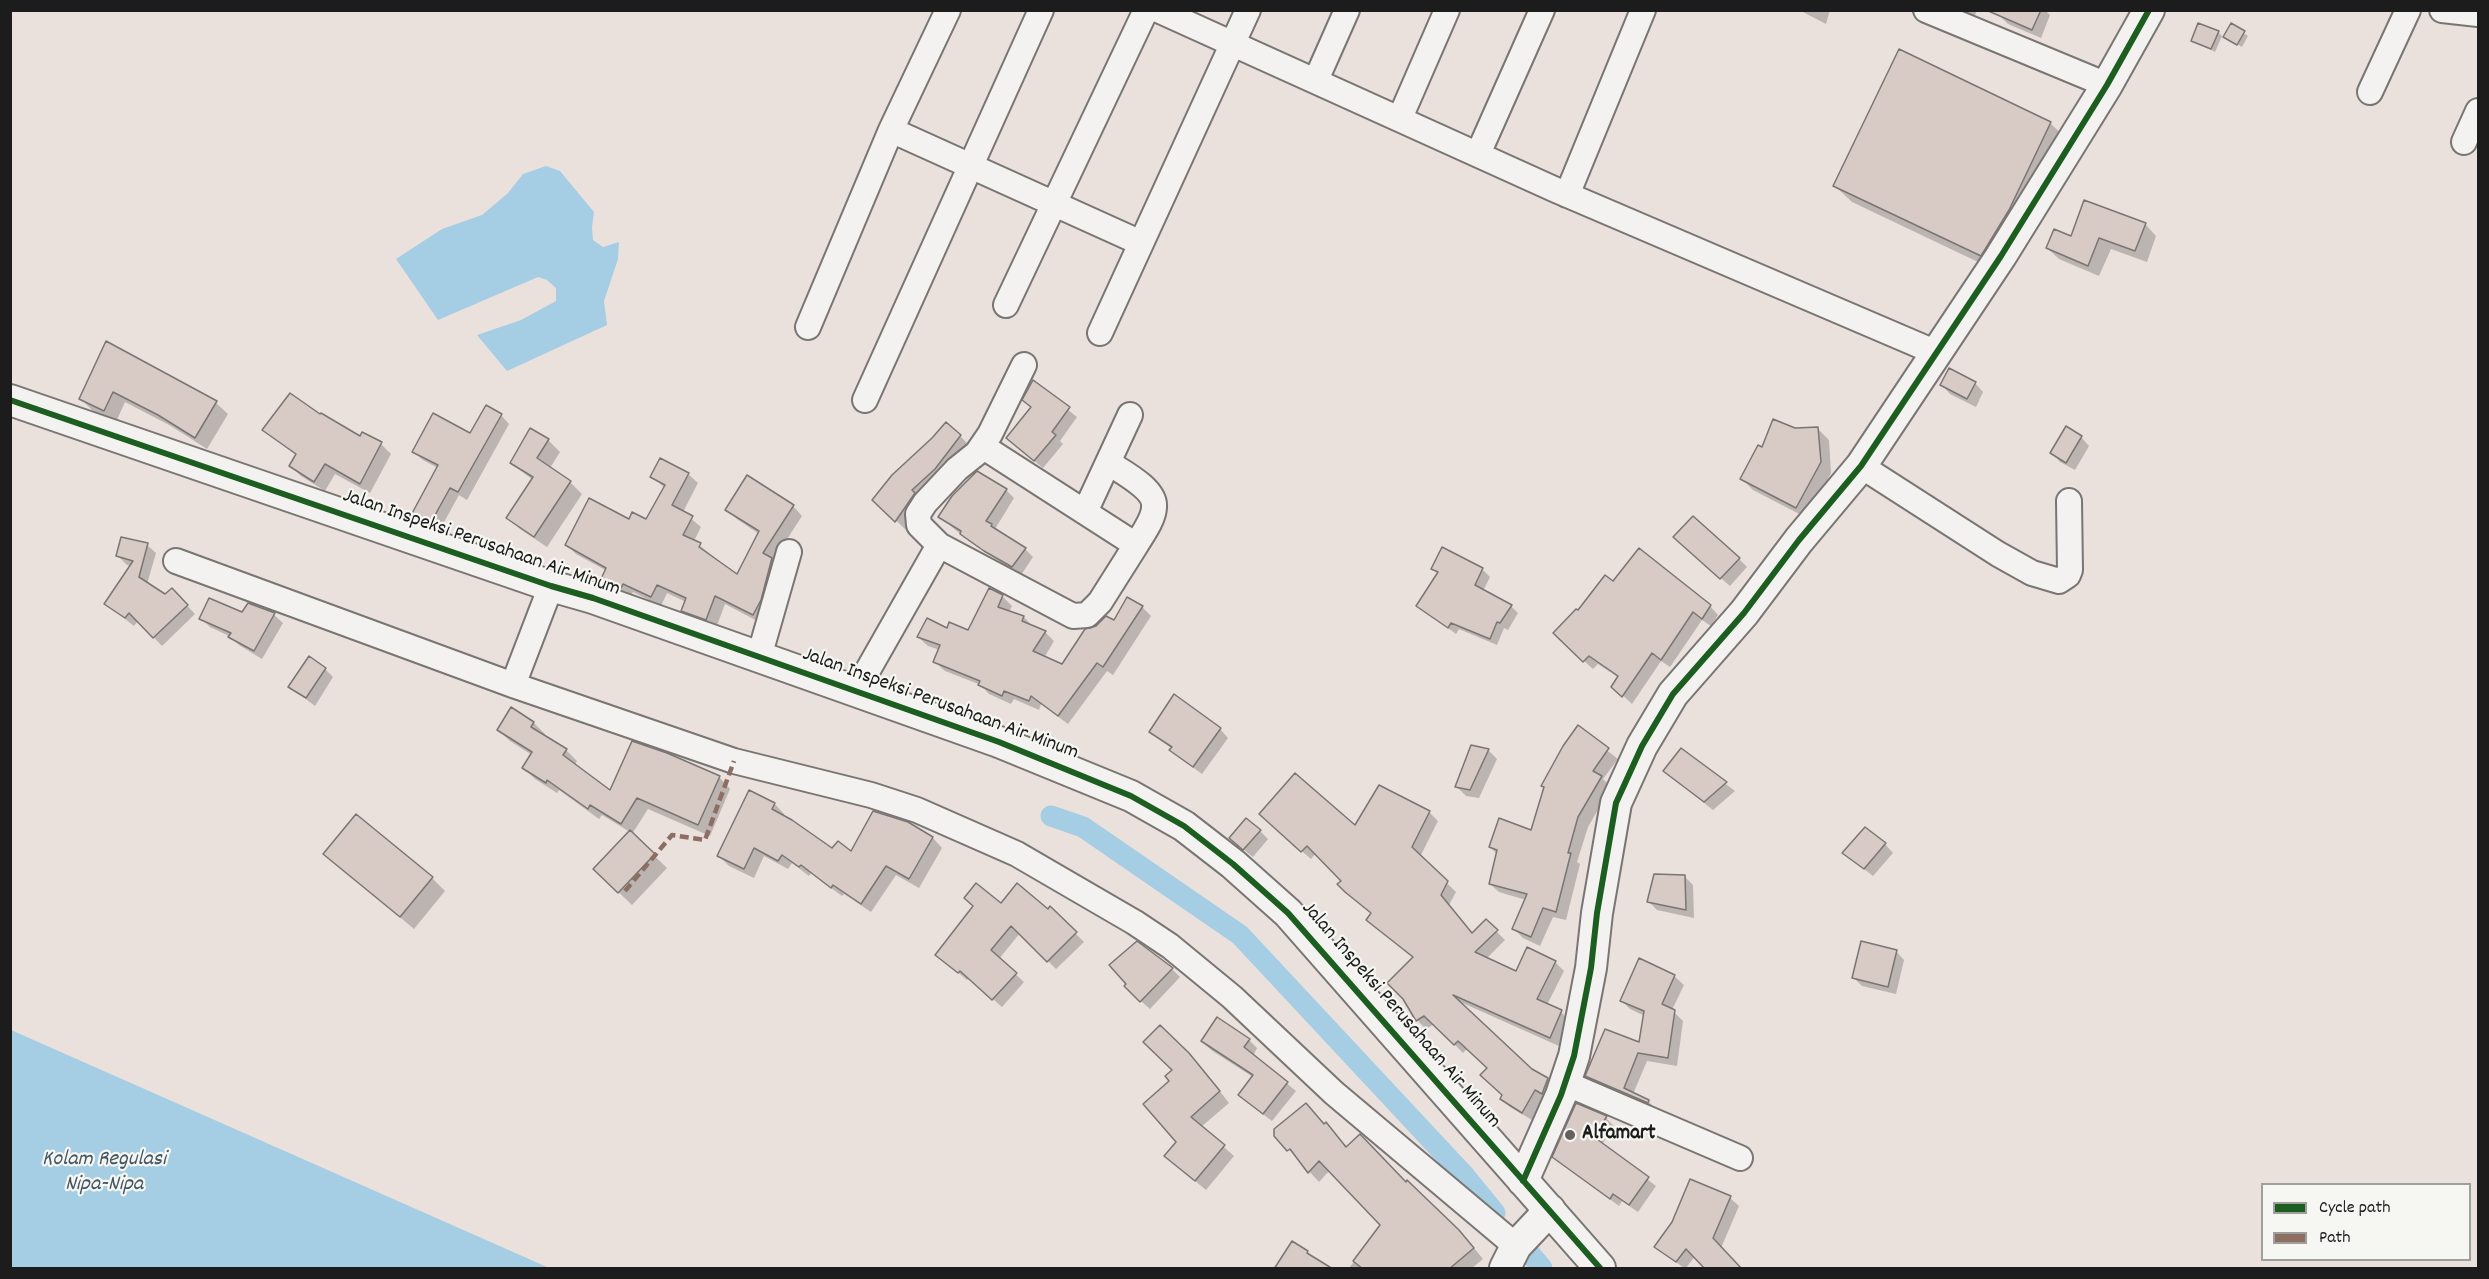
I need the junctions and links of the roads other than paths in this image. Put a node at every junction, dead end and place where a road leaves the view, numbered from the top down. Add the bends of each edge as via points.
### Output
1 (948, 10) edge
2 (1041, 10) edge
3 (1146, 10) edge
4 (1158, 10) edge
5 (1248, 10) edge
6 (1347, 10) edge
7 (1447, 10) edge
8 (1542, 10) edge
9 (1643, 10) edge
10 (1926, 10) edge
11 (2149, 10) edge
12 (2408, 10) edge
13 (2442, 10) edge
14 (2478, 14) edge
15 (1973, 19) edge
16 (1235, 43) junction
17 (1316, 80) junction
18 (2107, 85) junction
19 (2370, 92) dead end
20 (2478, 111) edge
21 (1400, 118) junction
22 (891, 130) junction
23 (2464, 142) dead end
24 (1478, 154) junction
25 (970, 168) junction
26 (1567, 195) junction
27 (1054, 205) junction
28 (1141, 243) junction
29 (1006, 305) dead end
30 (808, 327) dead end
31 (1100, 333) dead end
32 (1937, 352) junction
33 (1024, 365) dead end
34 (10, 400) edge
35 (865, 400) dead end
36 (1130, 415) dead end
37 (981, 446) junction
38 (1109, 463) junction
39 (1861, 466) junction
40 (2069, 501) dead end
41 (1085, 513) junction
42 (939, 545) junction
43 (1136, 545) junction
44 (789, 552) dead end
45 (176, 561) dead end
46 (551, 586) junction
47 (759, 657) junction
48 (513, 685) junction
49 (855, 692) junction
50 (1565, 1083) junction
51 (1740, 1158) dead end
52 (1523, 1181) junction
53 (1550, 1209) junction
54 (1511, 1257) edge
55 (1600, 1269) edge

1 - 22 street
2 - 25 street
3 - 27 street
4 - 16 street
5 - 16 street
6 - 17 street
7 - 21 street
8 - 24 street
9 - 26 street
10 - 15 street
11 - 18 street
12 - 19 street
13 - 14 street
15 - 18 street
16 - 17 street
16 - 28 street
17 - 21 street
18 - 32 street
20 - 23 street
21 - 24 street
22 - 25 street
22 - 30 street
24 - 26 street
25 - 27 street
25 - 35 street
26 - 32 street
27 - 28 street
27 - 29 street
28 - 31 street
32 - 39 street
33 - 37 street
34 - 46 street, Jalan Inspeksi Perusahaan Air Minum
36 - 38 street
37 - 41 street
37 - 42 street via 918,514 919,525
38 - 41 street
38 - 43 street via 1138,481 1155,503
39 - 40 street via 1998,554 2032,573 2059,581 2070,570
39 - 50 street via 1744,613 1673,694 1626,778 1611,826 1591,968
41 - 43 street
42 - 43 street via 1073,616 1083,616 1100,602
42 - 49 street
44 - 47 street
45 - 48 street
46 - 47 street, Jalan Inspeksi Perusahaan Air Minum
46 - 48 street
47 - 49 street, Jalan Inspeksi Perusahaan Air Minum
48 - 54 street via 734,761 917,810 1017,854 1170,946 1232,997
49 - 52 street, Jalan Inspeksi Perusahaan Air Minum via 1068,768 1131,796 1184,826 1288,913
50 - 51 street
50 - 52 street
52 - 53 street, Jalan Inspeksi Perusahaan Air Minum
53 - 54 street
53 - 55 street, Jalan Inspeksi Perusahaan Air Minum

